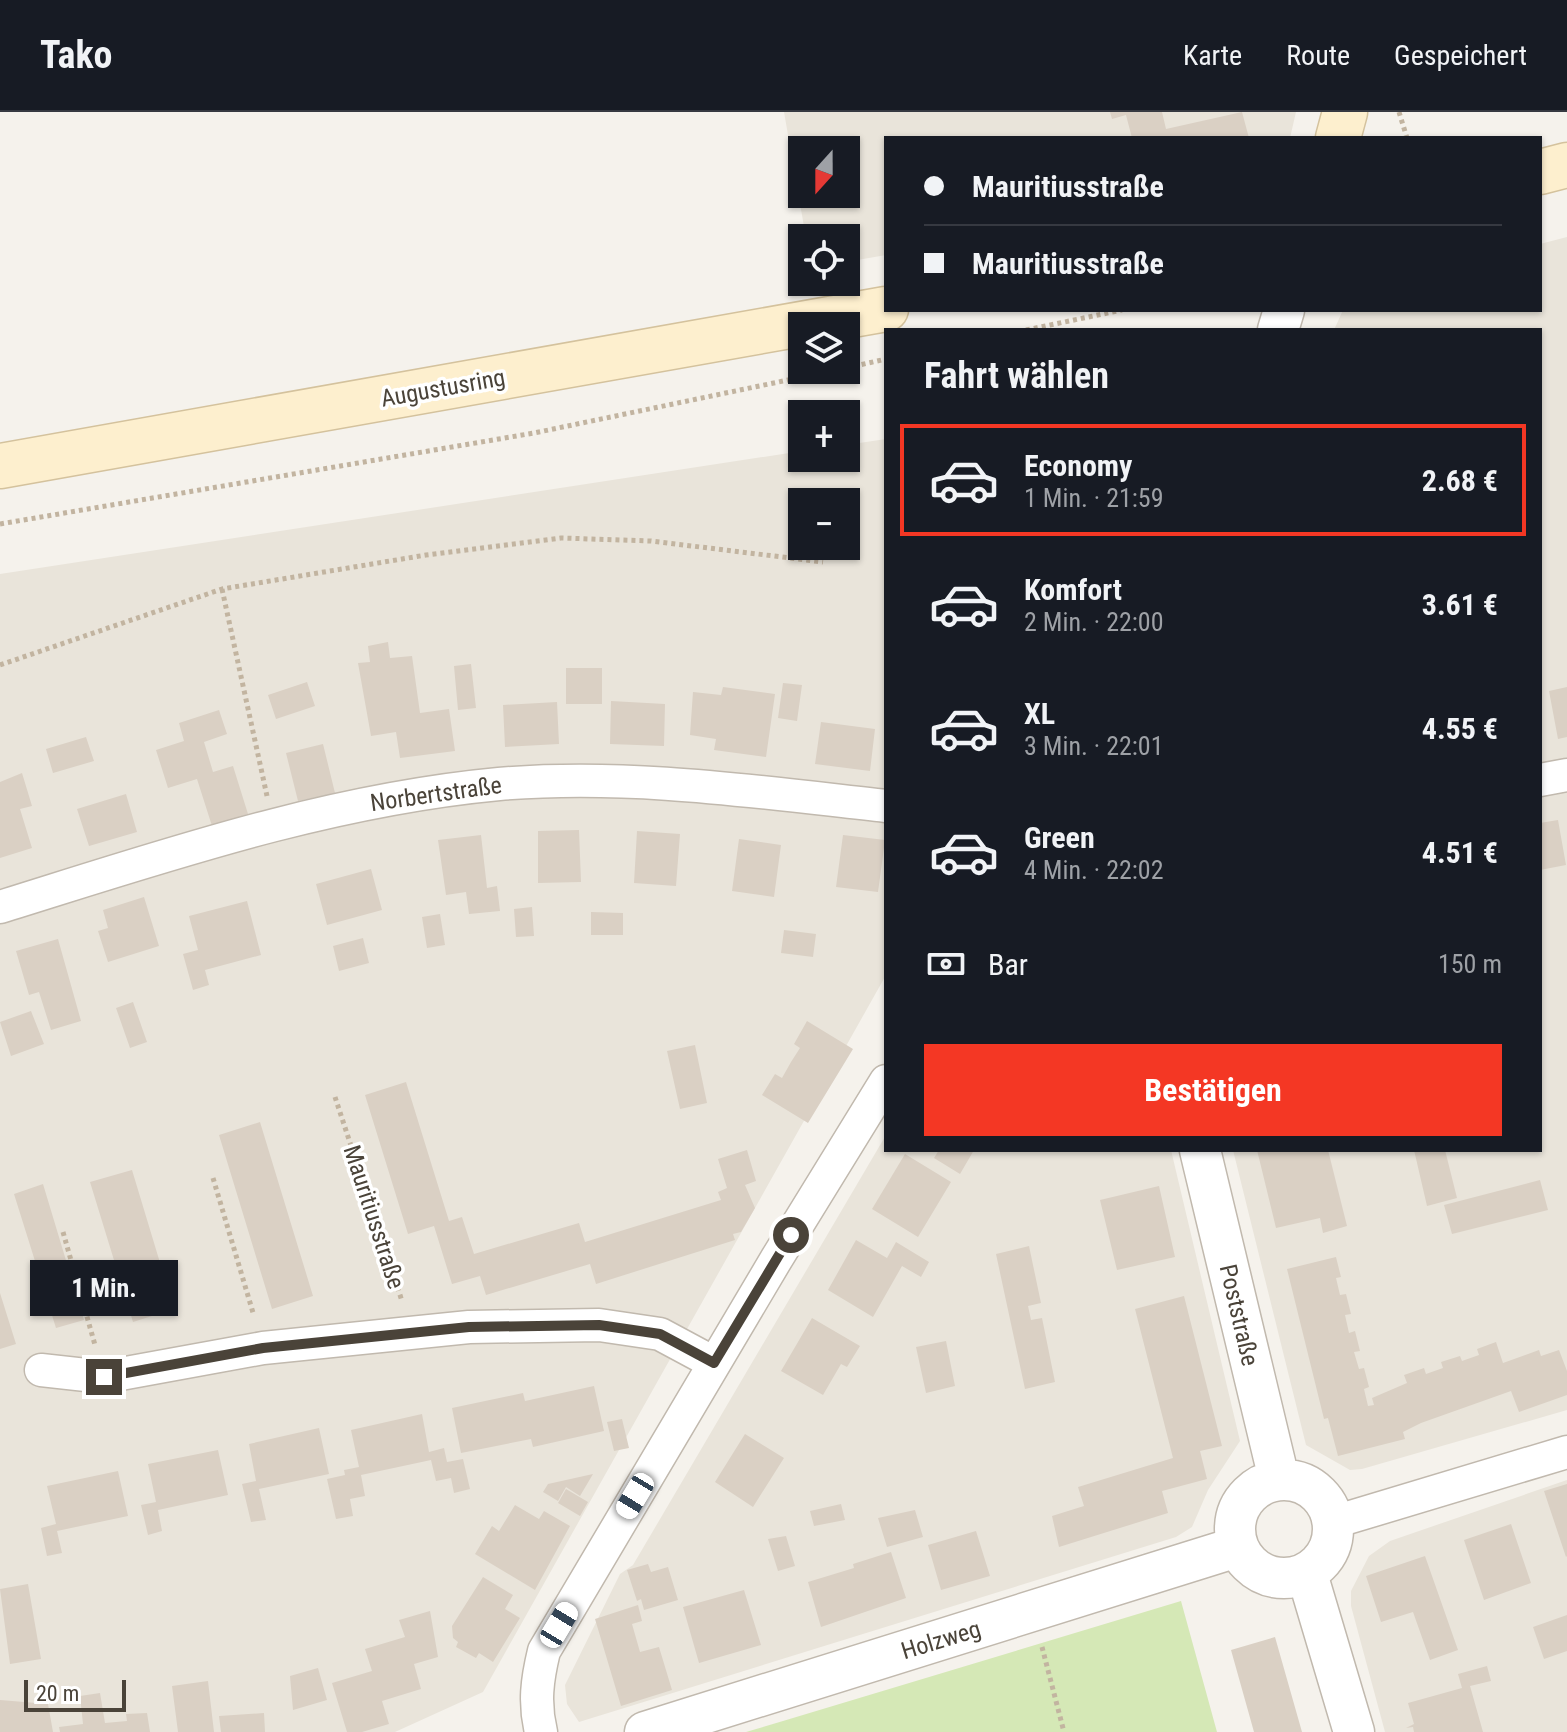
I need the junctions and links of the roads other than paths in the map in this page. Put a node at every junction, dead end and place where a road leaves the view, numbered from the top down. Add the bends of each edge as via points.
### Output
1 (1345, 112) edge
2 (1339, 136) edge
3 (1567, 165) edge
4 (1542, 171) edge
5 (884, 309) edge
6 (0, 466) edge
7 (1567, 775) edge
8 (1542, 780) edge
9 (884, 806) edge
10 (0, 907) edge
11 (884, 1084) edge
12 (1200, 1152) edge
13 (714, 1363) junction
14 (41, 1370) dead end
15 (1567, 1452) edge
16 (1279, 1479) junction
17 (1334, 1522) junction
18 (1237, 1547) junction
19 (1307, 1574) junction
20 (541, 1732) edge
21 (645, 1732) edge
22 (1354, 1732) edge

1 - 2 main road
3 - 4 main road
5 - 6 main road, Augustusring
7 - 8 street
9 - 10 street, Norbertstraße via 683,784 500,784 382,799 273,824
11 - 13 street
12 - 16 street, Poststraße
13 - 14 street via 660,1334 599,1325 469,1327 263,1348 104,1377
13 - 20 street via 544,1651 536,1682
15 - 17 street
16 - 17 street via 1304,1483 1324,1498
16 - 18 street via 1256,1486 1242,1503 1235,1522
17 - 19 street via 1333,1543
18 - 19 street via 1254,1570 1280,1579
18 - 21 street, Holzweg
19 - 22 street

